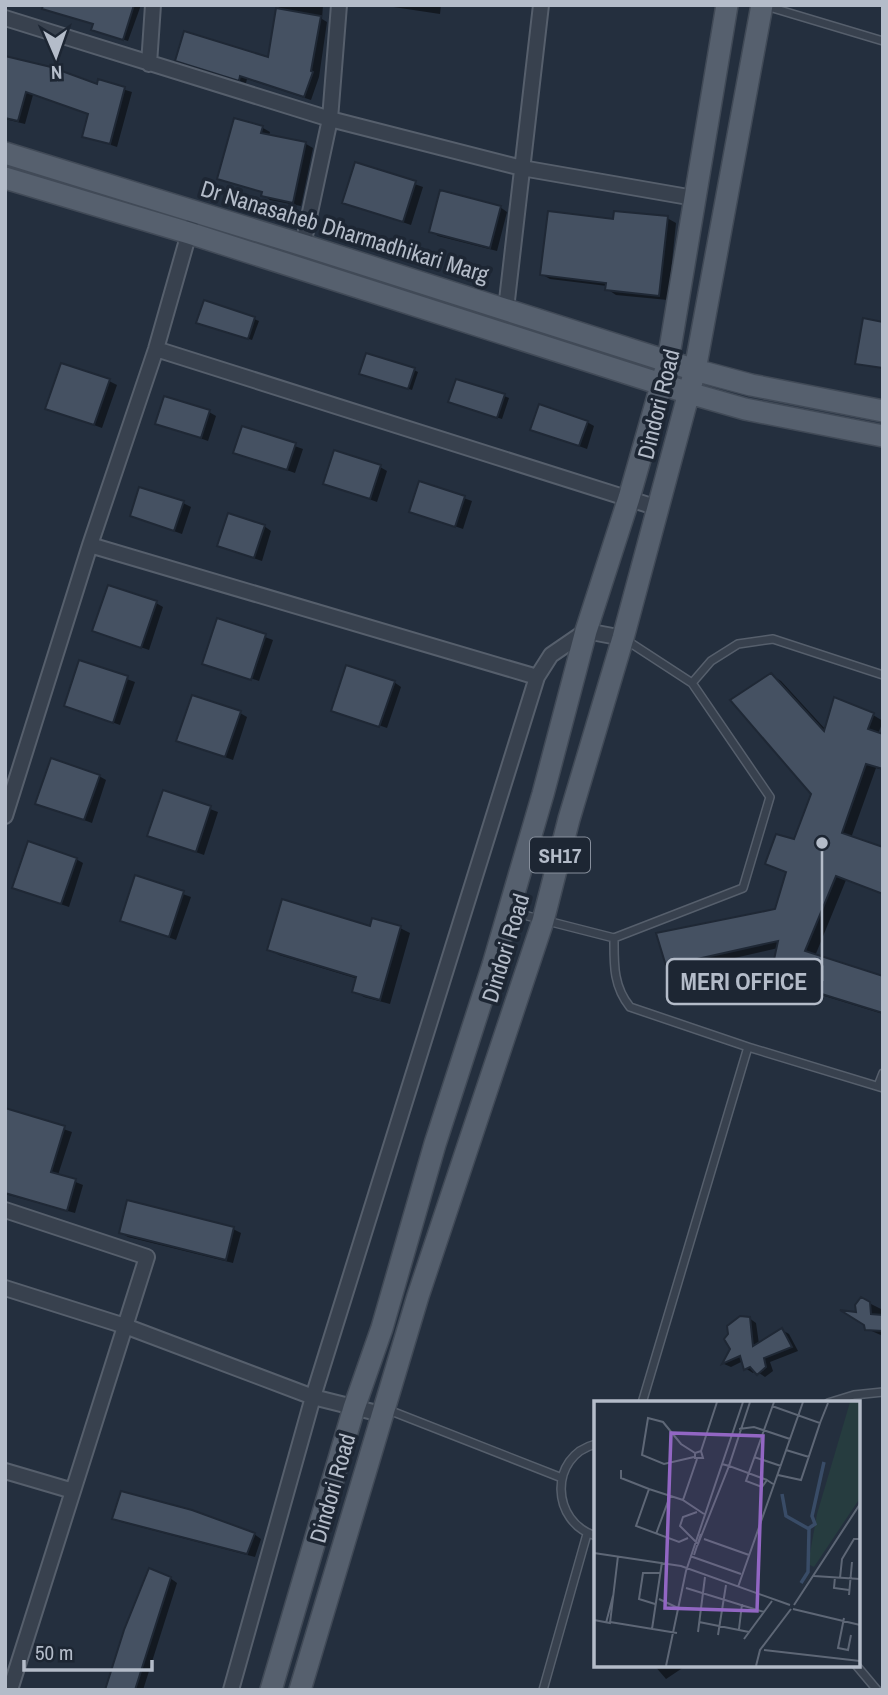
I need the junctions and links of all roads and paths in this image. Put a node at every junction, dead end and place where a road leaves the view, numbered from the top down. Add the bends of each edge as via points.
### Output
1 (153, 5) edge
2 (339, 5) edge
3 (541, 5) edge
4 (727, 5) edge
5 (763, 5) edge
6 (5, 18) edge
7 (883, 41) edge
8 (149, 64) junction
9 (330, 119) junction
10 (5, 153) edge
11 (522, 168) junction
12 (5, 178) edge
13 (694, 198) junction
14 (194, 211) junction
15 (189, 233) junction
16 (303, 245) junction
17 (506, 309) junction
18 (156, 349) junction
19 (668, 361) junction
20 (695, 370) junction
21 (662, 383) junction
22 (689, 393) junction
23 (883, 411) edge
24 (883, 436) edge
25 (629, 498) junction
26 (658, 508) junction
27 (90, 545) junction
28 (586, 631) junction
29 (623, 638) junction
30 (883, 675) edge
31 (537, 677) junction
32 (692, 683) junction
33 (5, 816) edge
34 (509, 911) junction
35 (543, 922) junction
36 (614, 938) junction
37 (748, 1047) junction
38 (883, 1073) edge
39 (880, 1087) edge
40 (5, 1210) edge
41 (5, 1288) edge
42 (125, 1326) junction
43 (883, 1392) edge
44 (313, 1397) junction
45 (643, 1401) edge
46 (834, 1401) edge
47 (354, 1408) junction
48 (382, 1411) junction
49 (594, 1445) edge
50 (5, 1471) edge
51 (562, 1478) junction
52 (73, 1491) junction
53 (592, 1535) edge
54 (858, 1667) edge
55 (10, 1690) edge
56 (231, 1690) edge
57 (271, 1690) edge
58 (300, 1690) edge
59 (543, 1690) edge
60 (877, 1690) edge

1 - 8 street
2 - 9 street
3 - 11 street
4 - 13 main road
5 - 7 lane
5 - 20 main road, Dindori Road / SH17
6 - 8 street
8 - 9 street
9 - 11 street
9 - 16 street
10 - 14 main road, Dr Nanasaheb Dharmadhikari Marg
11 - 13 street
11 - 17 street
12 - 15 main road
13 - 19 main road
14 - 15 street
14 - 16 main road, Dr Nanasaheb Dharmadhikari Marg
15 - 18 street
15 - 21 main road
16 - 17 main road, Dr Nanasaheb Dharmadhikari Marg
17 - 19 main road, Dr Nanasaheb Dharmadhikari Marg
18 - 25 street
18 - 27 street
19 - 20 main road, Dr Nanasaheb Dharmadhikari Marg
19 - 21 main road
20 - 22 main road, Dindori Road / SH17
20 - 23 main road, Dr Nanasaheb Dharmadhikari Marg
21 - 22 main road
21 - 25 main road
22 - 24 main road via 745,410
22 - 26 main road, Dindori Road / SH17
25 - 26 street
25 - 28 main road
26 - 29 main road, Dindori Road / SH17
27 - 31 street
27 - 33 street
28 - 29 street
28 - 31 street via 551,655
28 - 34 main road
29 - 32 lane
29 - 35 main road, Dindori Road / SH17
30 - 32 lane via 773,639 738,644 711,661
31 - 44 street
32 - 36 lane via 770,797 743,888
34 - 35 lane
34 - 47 main road
35 - 36 lane
35 - 48 main road, Dindori Road / SH17
36 - 37 lane via 616,982 631,1007
37 - 39 lane
37 - 45 lane
38 - 39 lane
40 - 42 street via 147,1257
41 - 42 street
42 - 44 street
42 - 52 street
43 - 46 lane
44 - 47 street
44 - 56 street
47 - 48 street
47 - 57 main road
48 - 51 lane
48 - 58 main road, Dindori Road / SH17
49 - 51 lane via 577,1454
50 - 52 street
51 - 53 lane via 564,1510 573,1523
52 - 55 street
53 - 59 lane
54 - 60 lane

